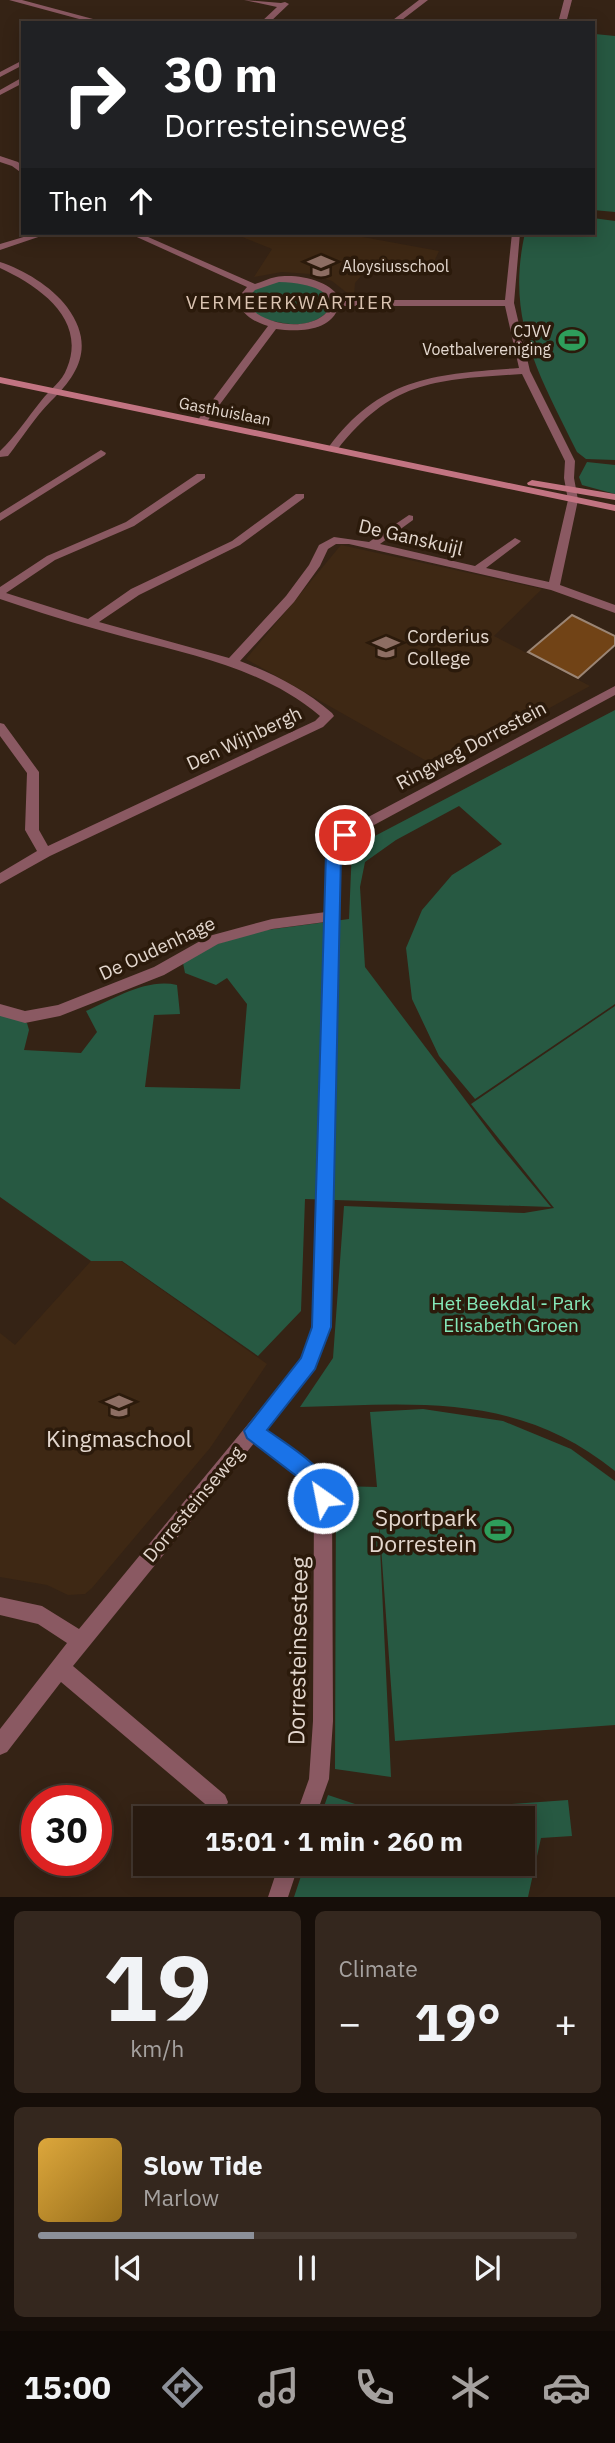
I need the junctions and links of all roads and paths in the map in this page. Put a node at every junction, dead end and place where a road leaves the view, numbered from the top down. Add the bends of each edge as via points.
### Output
1 (13, 0) edge
2 (248, 0) edge
3 (424, 0) edge
4 (568, 0) edge
5 (286, 3) edge
6 (96, 21) edge
7 (266, 21) edge
8 (396, 21) edge
9 (563, 21) edge
10 (21, 63) edge
11 (0, 75) edge
12 (21, 80) edge
13 (0, 93) edge
14 (0, 159) edge
15 (19, 162) edge
16 (39, 235) edge
17 (137, 235) edge
18 (516, 235) edge
19 (0, 247) edge
20 (0, 265) edge
21 (254, 287) junction
22 (335, 303) junction
23 (509, 303) junction
24 (273, 326) junction
25 (525, 371) junction
26 (0, 380) edge
27 (58, 392) junction
28 (202, 421) junction
29 (332, 448) junction
30 (0, 453) edge
31 (101, 453) dead end
32 (201, 476) dead end
33 (572, 495) junction
34 (300, 496) dead end
35 (615, 497) edge
36 (615, 509) edge
37 (0, 518) edge
38 (408, 519) dead end
39 (515, 541) dead end
40 (369, 547) junction
41 (478, 570) junction
42 (554, 587) junction
43 (0, 594) edge
44 (615, 609) edge
45 (90, 623) junction
46 (233, 661) junction
47 (615, 690) edge
48 (0, 727) edge
49 (46, 853) junction
50 (0, 879) edge
51 (332, 916) junction
52 (0, 1010) edge
53 (254, 1431) junction
54 (0, 1606) edge
55 (80, 1641) junction
56 (59, 1667) junction
57 (0, 1745) edge
58 (218, 1802) dead end
59 (309, 1806) edge
60 (285, 1876) edge
61 (278, 1897) edge

1 - 6 street
2 - 5 street
3 - 8 street
4 - 9 street
5 - 7 street
10 - 11 street
12 - 13 street
14 - 15 street
16 - 19 street
17 - 21 street
18 - 23 street
20 - 27 street via 23,274 67,312 77,351
21 - 22 street via 278,279 306,280 328,289
21 - 24 street via 245,293 243,309
22 - 23 street
22 - 24 street via 326,318 316,323
23 - 25 street
24 - 28 street
25 - 29 street via 417,383 361,413
25 - 33 street via 570,461
26 - 27 main road, Gasthuislaan
27 - 28 main road, Gasthuislaan
27 - 30 street via 48,398 4,454
28 - 29 main road, Gasthuislaan
29 - 33 main road, Gasthuislaan
31 - 37 street
32 - 43 street via 138,519 51,558
33 - 35 main road, Gasthuislaan
33 - 36 main road, Gasthuislaan
33 - 42 street
34 - 45 street via 236,543 135,592
38 - 40 street
39 - 41 street
40 - 41 street, De Ganskuijl
40 - 46 street, De Ganskuijl via 334,540 323,547 290,599
41 - 42 street, De Ganskuijl
42 - 44 street, De Ganskuijl
43 - 45 street, Den Wijnbergh
45 - 46 street, Den Wijnbergh
46 - 49 street, Den Wijnbergh via 314,702 328,716
47 - 51 street, Ringweg Dorrestein via 345,835 334,853
48 - 49 street via 33,772 32,830
49 - 50 street
51 - 52 street, De Oudenhage via 272,924 214,940 159,971 60,1010 25,1017
51 - 53 street, Dorresteinseweg via 321,1327 308,1363
53 - 55 street, Dorresteinseweg
53 - 59 street, Dorresteinsesteeg via 315,1478 323,1498 323,1721 319,1779
54 - 55 street via 42,1615
55 - 56 street, Dorresteinseweg
56 - 57 street, Dorresteinseweg
56 - 58 street
60 - 61 street

